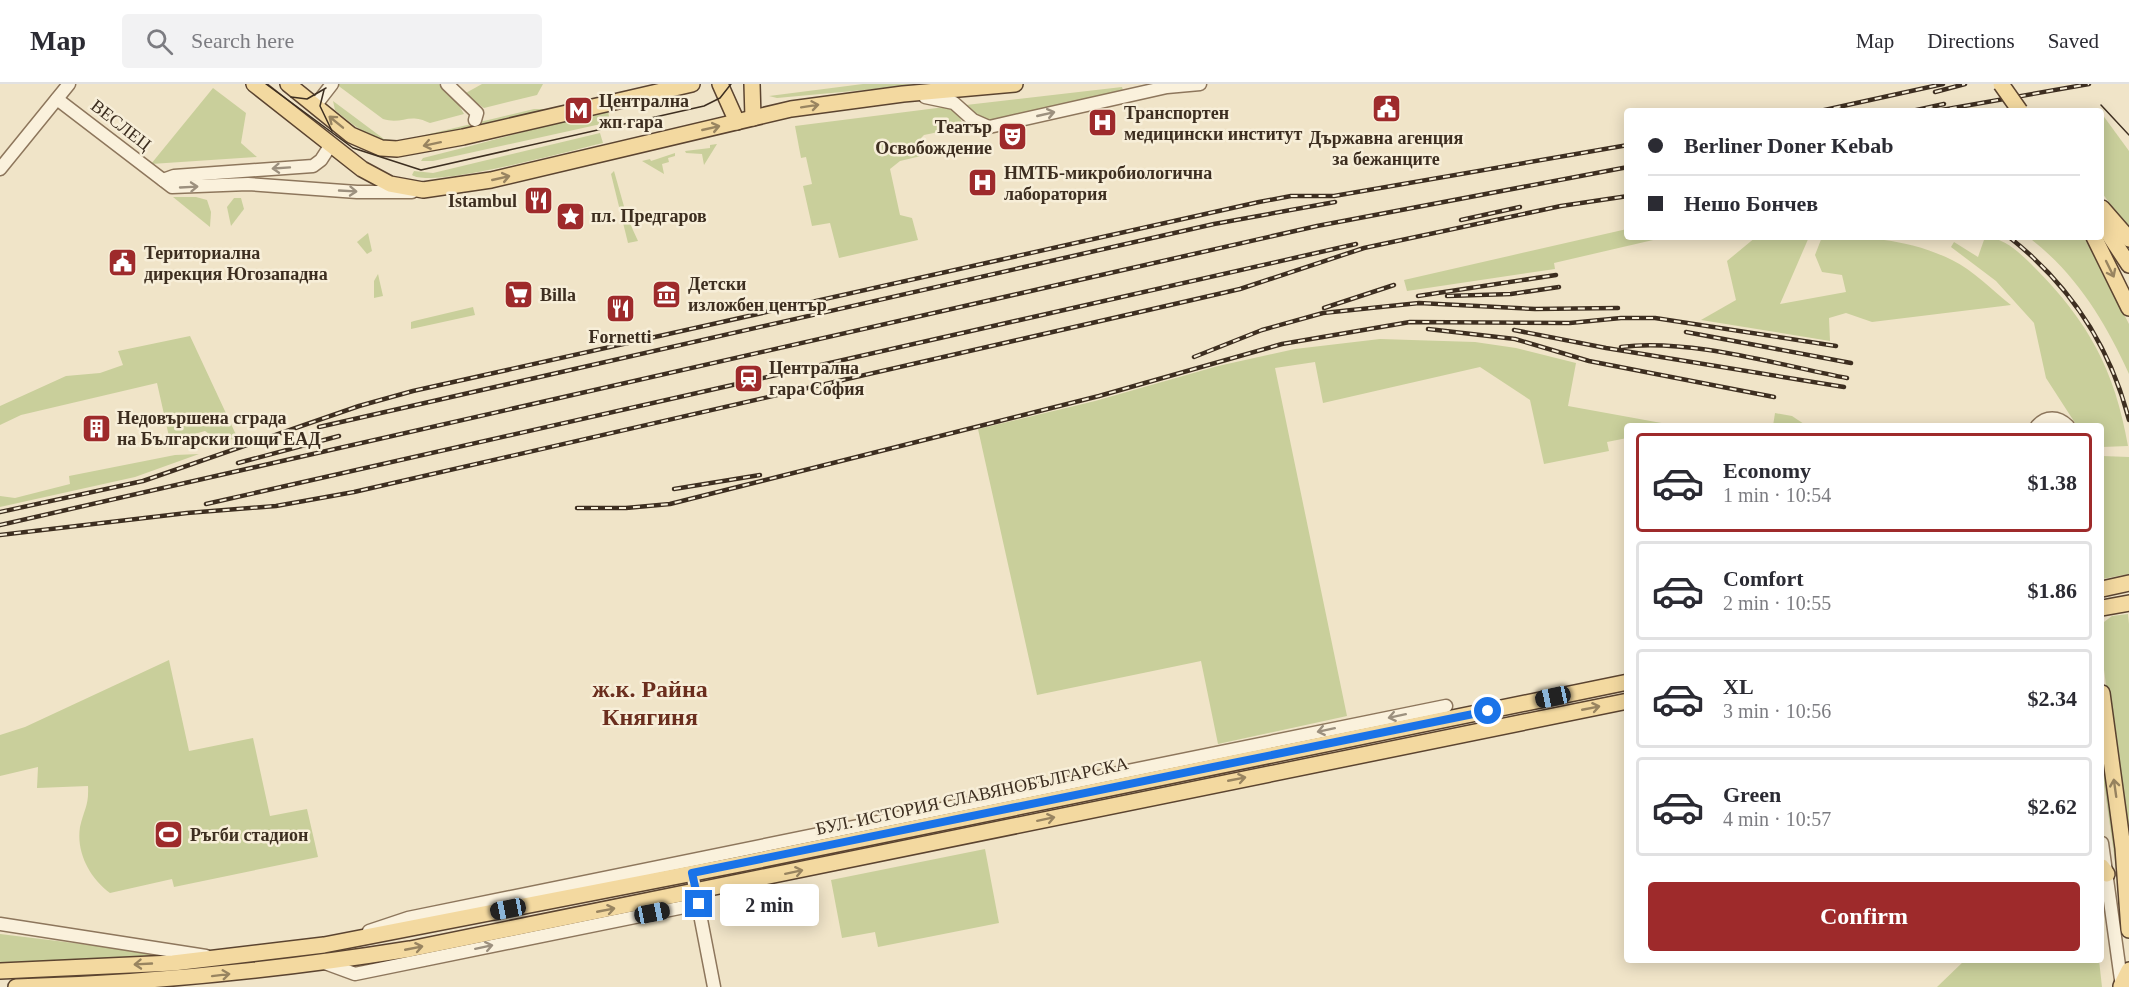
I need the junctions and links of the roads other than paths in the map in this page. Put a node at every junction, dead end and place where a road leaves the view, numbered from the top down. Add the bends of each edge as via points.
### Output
1 (69, 84) edge
2 (254, 84) edge
3 (288, 84) edge
4 (332, 84) edge
5 (447, 84) edge
6 (692, 84) edge
7 (720, 84) edge
8 (752, 84) edge
9 (1015, 84) edge
10 (1200, 84) edge
11 (2001, 84) edge
12 (903, 94) junction
13 (57, 99) junction
14 (315, 106) junction
15 (2018, 108) edge
16 (753, 118) junction
17 (475, 120) dead end
18 (737, 122) junction
19 (330, 146) junction
20 (0, 169) edge
21 (163, 180) junction
22 (423, 190) junction
23 (2104, 210) edge
24 (2104, 227) edge
25 (2129, 239) edge
26 (2095, 240) edge
27 (2129, 265) edge
28 (2129, 308) edge
29 (2041, 423) edge
30 (2063, 423) edge
31 (2129, 583) edge
32 (2104, 589) edge
33 (2129, 603) edge
34 (2104, 609) edge
35 (1624, 683) edge
36 (1624, 702) edge
37 (1446, 706) dead end
38 (2104, 708) edge
39 (2104, 871) edge
40 (692, 873) junction
41 (697, 898) junction
42 (0, 924) edge
43 (2129, 930) edge
44 (324, 945) junction
45 (222, 958) junction
46 (2129, 970) edge
47 (0, 971) edge
48 (2121, 986) edge
49 (16, 987) edge
50 (714, 987) edge

1 - 13 street
2 - 19 main road
3 - 14 main road
4 - 14 street
5 - 17 street via 477,112
6 -> 14 main road via 397,149 381,148 351,135
7 - 18 main road
8 - 16 main road
9 - 12 main road
12 -> 10 street via 954,103 973,120 989,127 1167,87
11 - 15 main road, bridge
16 -> 12 main road
13 - 20 street
13 - 21 street, ВЕСЛЕЦ
16 - 18 main road
22 -> 18 main road via 491,180
19 -> 21 street via 313,166
19 - 22 main road via 390,184
21 -> 22 street via 173,188 248,184 357,192
23 - 25 main road
24 - 27 main road
26 -> 28 main road
29 - 30 street via 2055,418
31 - 32 main road
33 - 34 main road
35 - 40 main road, БУЛ. ИСТОРИЯ СЛАВЯНОБЪЛГАРСКА
41 -> 36 main road, БУЛ. ИСТОРИЯ СЛАВЯНОБЪЛГАРСКА via 1131,800
37 -> 44 street, БУЛ. ИСТОРИЯ СЛАВЯНОБЪЛГАРСКА via 420,915
43 -> 38 main road via 2123,848
39 - 48 street
40 - 41 street
40 - 44 main road, БУЛ. ИСТОРИЯ СЛАВЯНОБЪЛГАРСКА
49 -> 41 main road, БУЛ. ИСТОРИЯ СЛАВЯНОБЪЛГАРСКА via 210,976 325,963
41 - 50 street
42 - 45 street, БУЛ. ИСТОРИЯ СЛАВЯНОБЪЛГАРСКА
44 - 45 main road, БУЛ. ИСТОРИЯ СЛАВЯНОБЪЛГАРСКА
45 -> 47 main road, БУЛ. ИСТОРИЯ СЛАВЯНОБЪЛГАРСКА
46 - 48 main road

